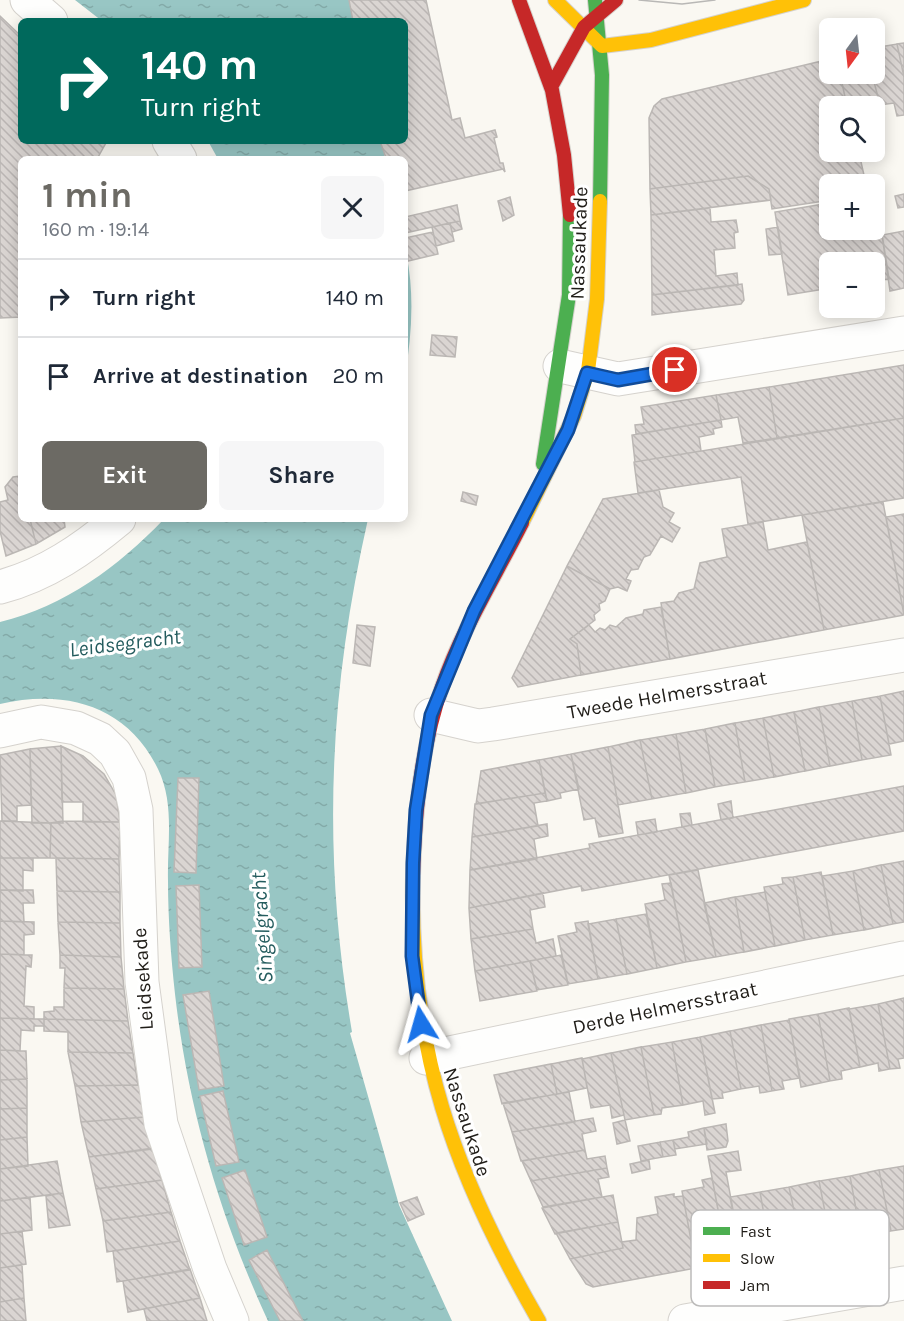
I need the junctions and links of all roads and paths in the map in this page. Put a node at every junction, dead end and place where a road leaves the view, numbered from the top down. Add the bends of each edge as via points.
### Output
1 (27, 0) edge
2 (519, 0) edge
3 (555, 0) edge
4 (616, 0) edge
5 (804, 0) edge
6 (596, 6) edge
7 (48, 18) edge
8 (581, 28) junction
9 (602, 46) junction
10 (551, 87) junction
11 (904, 333) edge
12 (573, 369) junction
13 (542, 477) junction
14 (115, 522) edge
15 (0, 587) edge
16 (904, 655) edge
17 (431, 715) junction
18 (0, 731) edge
19 (904, 958) edge
20 (426, 1058) junction
21 (904, 1283) edge
22 (889, 1286) edge
23 (771, 1306) edge
24 (232, 1321) edge
25 (539, 1321) edge
26 (685, 1321) edge

1 - 7 street
2 - 10 main road, Nassaukade
3 - 8 main road
4 - 6 main road
5 - 9 main road via 651,40
6 - 8 main road
6 - 9 main road, Nassaukade
8 - 9 main road
8 - 10 main road
9 - 12 main road, Nassaukade via 598,279 592,348
10 - 12 main road, Nassaukade via 560,135 572,268 564,344
11 - 12 street via 618,380
12 - 13 main road, Nassaukade via 548,422
12 - 13 main road, Nassaukade via 568,430
13 - 17 main road, Nassaukade via 474,611
14 - 15 street via 86,547 51,567
16 - 17 street, Tweede Helmersstraat via 478,726
17 - 20 main road, Nassaukade via 416,810 412,911 412,956
18 - 24 street, Leidsekade via 41,722 76,728 100,739 115,753 129,778 136,810 142,982 161,1124 210,1269
19 - 20 street, Derde Helmersstraat
20 - 25 main road, Nassaukade via 444,1123 472,1196
21 - 22 street
23 - 26 street

